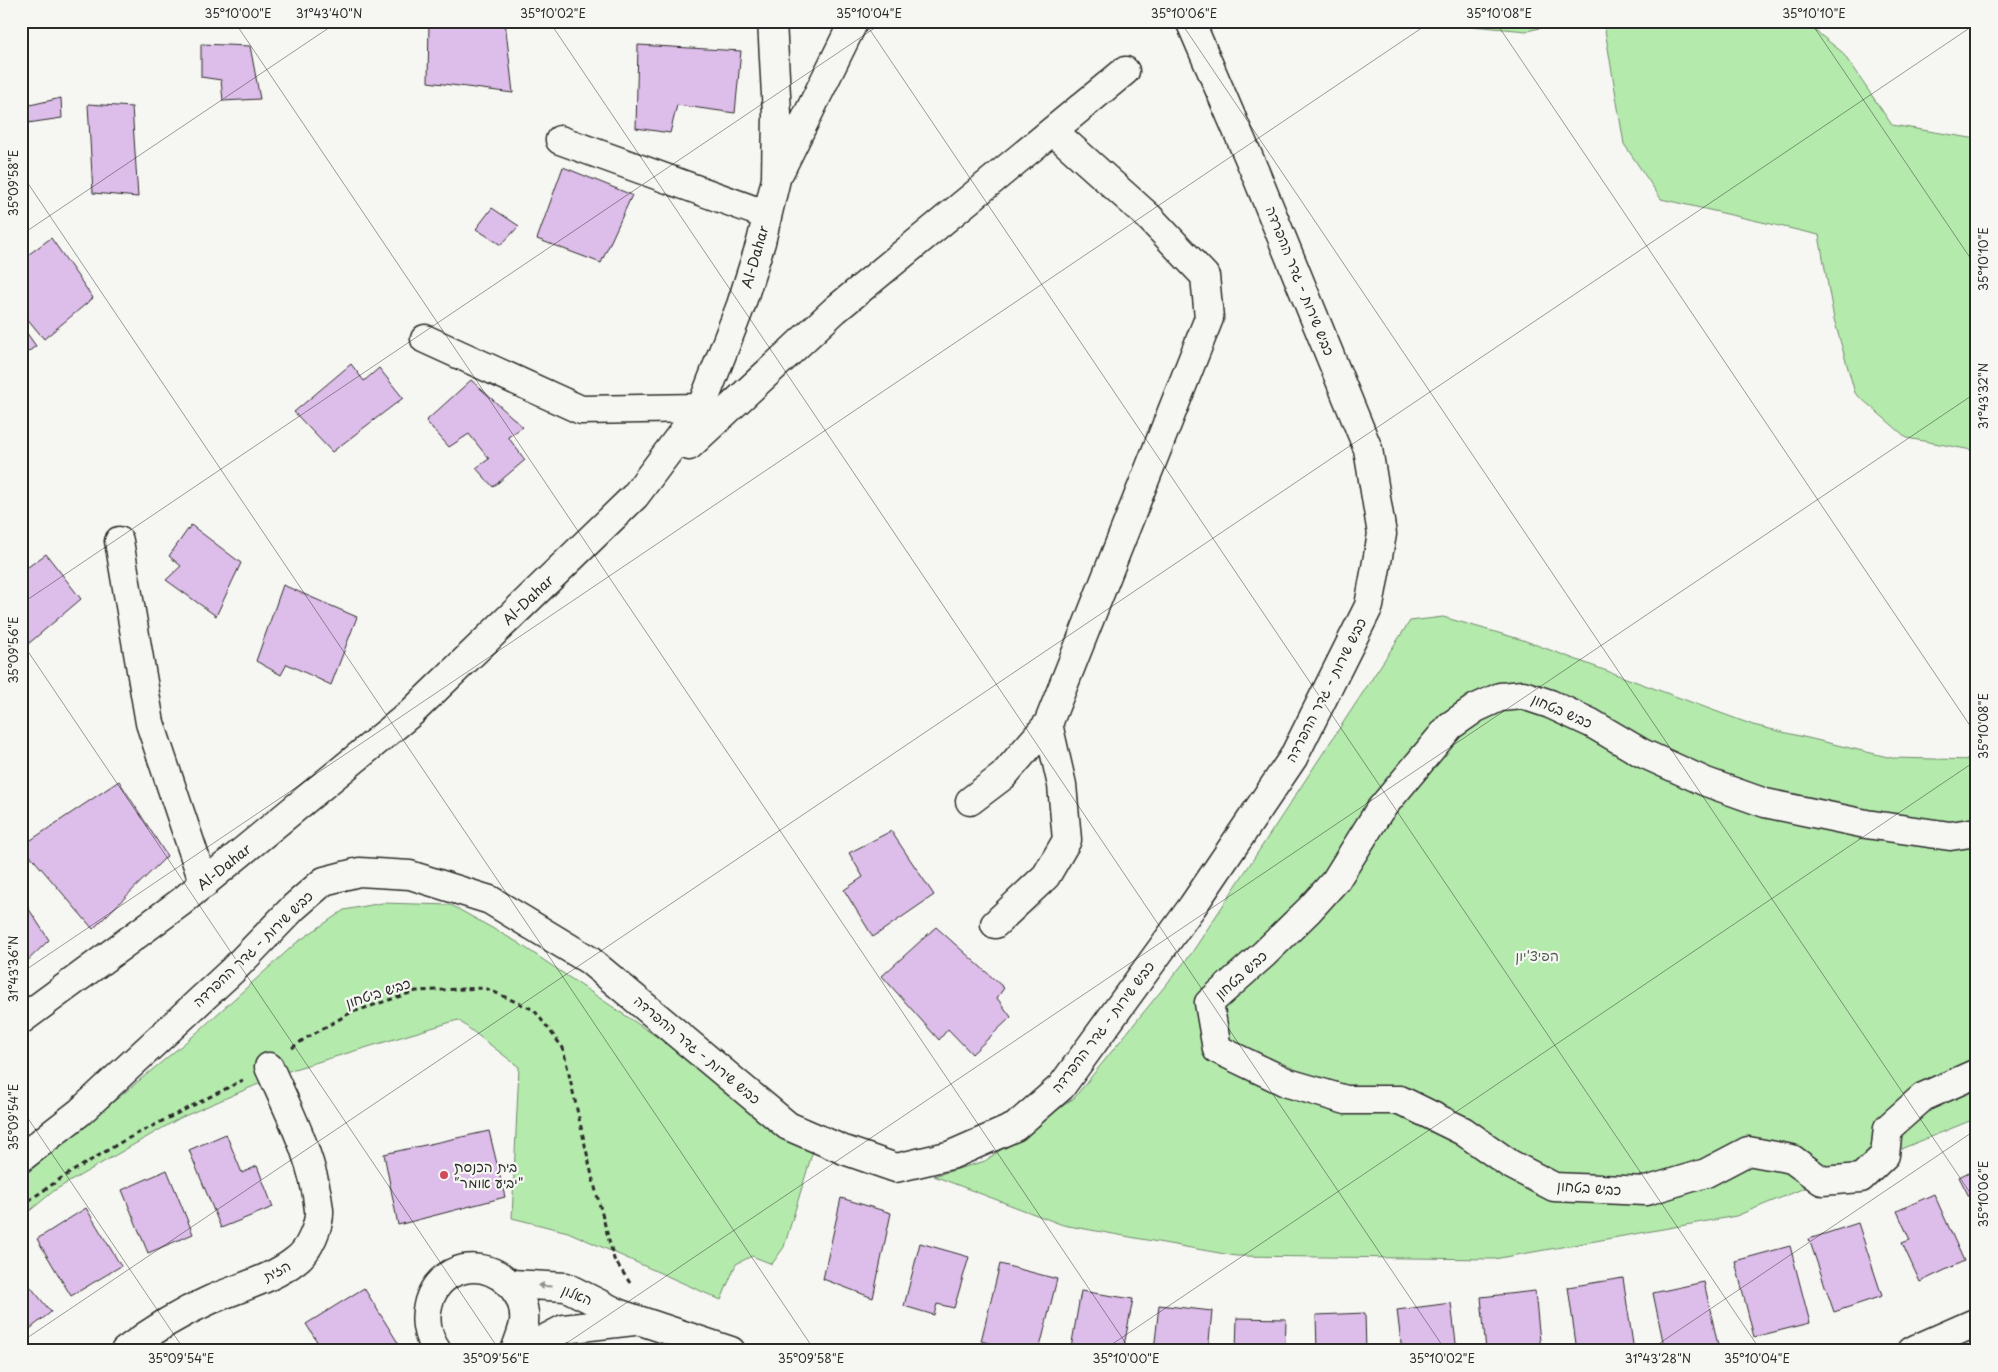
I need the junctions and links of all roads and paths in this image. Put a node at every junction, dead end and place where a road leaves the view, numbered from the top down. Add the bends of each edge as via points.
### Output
1 (772, 21) edge
2 (854, 21) edge
3 (1190, 21) edge
4 (1125, 71) dead end
5 (1053, 131) junction
6 (560, 140) dead end
7 (776, 179) junction
8 (767, 215) junction
9 (425, 339) dead end
10 (701, 408) junction
11 (635, 496) junction
12 (118, 541) dead end
13 (1048, 724) junction
14 (970, 801) dead end
15 (1977, 832) edge
16 (204, 884) junction
17 (995, 924) dead end
18 (21, 1020) edge
19 (269, 1066) junction
20 (1977, 1073) edge
21 (21, 1158) edge
22 (21, 1206) edge
23 (511, 1284) junction
24 (1977, 1322) edge
25 (649, 1324) junction
26 (434, 1348) edge
27 (125, 1351) edge
28 (515, 1351) edge
29 (522, 1351) edge
30 (731, 1351) edge
31 (1911, 1351) edge

1 - 7 street, Al-Dahar via 777,114
2 - 7 street
3 - 21 street, כביש שירות - גדר ההפרדה via 1368,450 1382,534 1370,606 1293,758 1192,907 1061,1087 1015,1127 952,1155 896,1168 788,1126 589,960 490,900 410,875 359,872 324,881 87,1106
4 - 5 street
5 - 11 street via 835,310
5 - 13 street via 1149,217 1205,276 1209,318
6 - 8 street
7 - 8 street, Al-Dahar
8 - 10 street, Al-Dahar via 741,304
9 - 10 street via 581,410
10 - 11 street, Al-Dahar
11 - 16 street, Al-Dahar via 411,712
12 - 16 street via 150,723
13 - 14 street via 1003,776
13 - 17 street via 1062,786 1067,840 1046,876
15 - 20 street, כביש בטחון via 1950,836 1866,824 1765,803 1706,782 1658,760 1550,704 1523,695 1500,697 1476,708 1450,726 1379,811 1336,880 1264,954 1209,1003 1217,1049 1288,1083 1346,1100 1400,1100 1463,1131 1510,1164 1554,1187 1646,1192 1706,1173 1748,1151 1792,1159 1822,1181 1861,1178 1885,1155 1888,1128 1923,1097
16 - 18 street, Al-Dahar
19 - 22 path, כביש ביטחון via 123,1141
19 - 25 path, כביש ביטחון via 303,1040 350,1013 416,991 485,988 534,1010 563,1048 614,1259
19 - 27 street, הזית via 301,1139 313,1180 319,1211 314,1236 297,1260 208,1301 146,1335
25 -> 23 street, האלון via 566,1288
23 - 26 street via 494,1272 477,1268 448,1276 431,1293 426,1309 426,1327
23 - 28 street via 523,1305 524,1322
24 - 31 street
25 - 29 street, האלון via 564,1328
25 - 30 street, האלון

